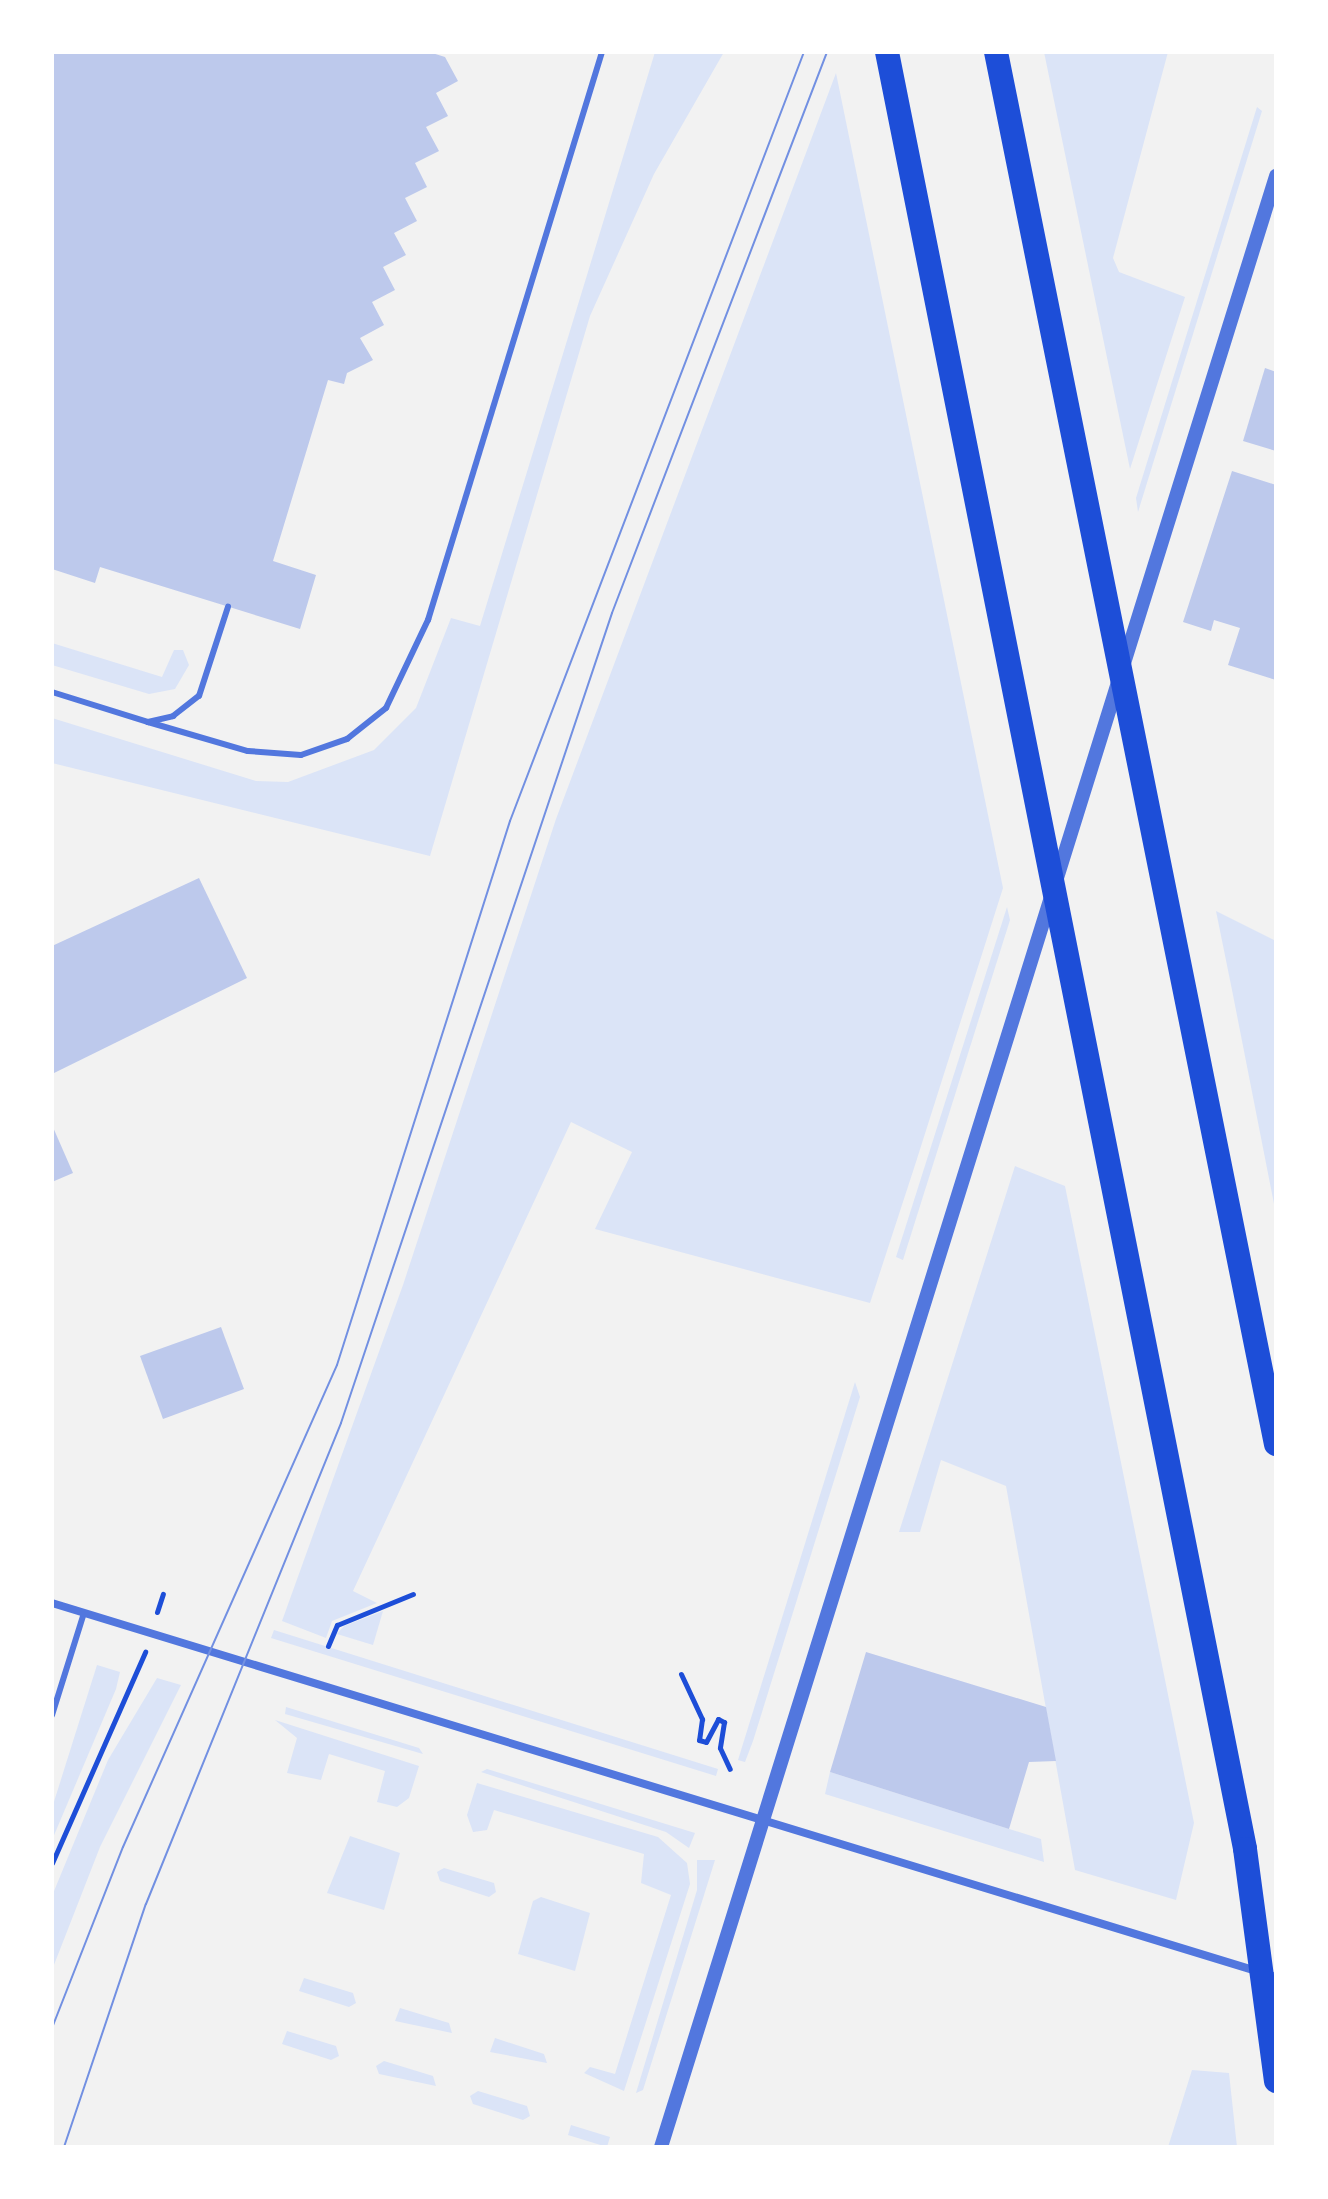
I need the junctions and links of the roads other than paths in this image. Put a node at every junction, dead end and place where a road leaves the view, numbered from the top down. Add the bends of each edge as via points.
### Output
1 (602, 52) edge
2 (887, 52) edge
3 (996, 52) edge
4 (1276, 176) edge
5 (228, 607) dead end
6 (52, 692) edge
7 (148, 722) junction
8 (1276, 1444) edge
9 (52, 1603) edge
10 (84, 1613) junction
11 (52, 1715) edge
12 (759, 1820) junction
13 (1276, 1977) edge
14 (1276, 2081) edge
15 (661, 2147) edge

1 - 7 lane via 424,632 386,708 347,739 301,755 248,751
2 - 14 highway via 1245,1849
3 - 8 highway
4 - 12 street
5 - 7 lane via 199,696 173,716
6 - 7 lane
9 - 10 street
10 - 11 lane
10 - 12 street
12 - 13 street
12 - 15 street

